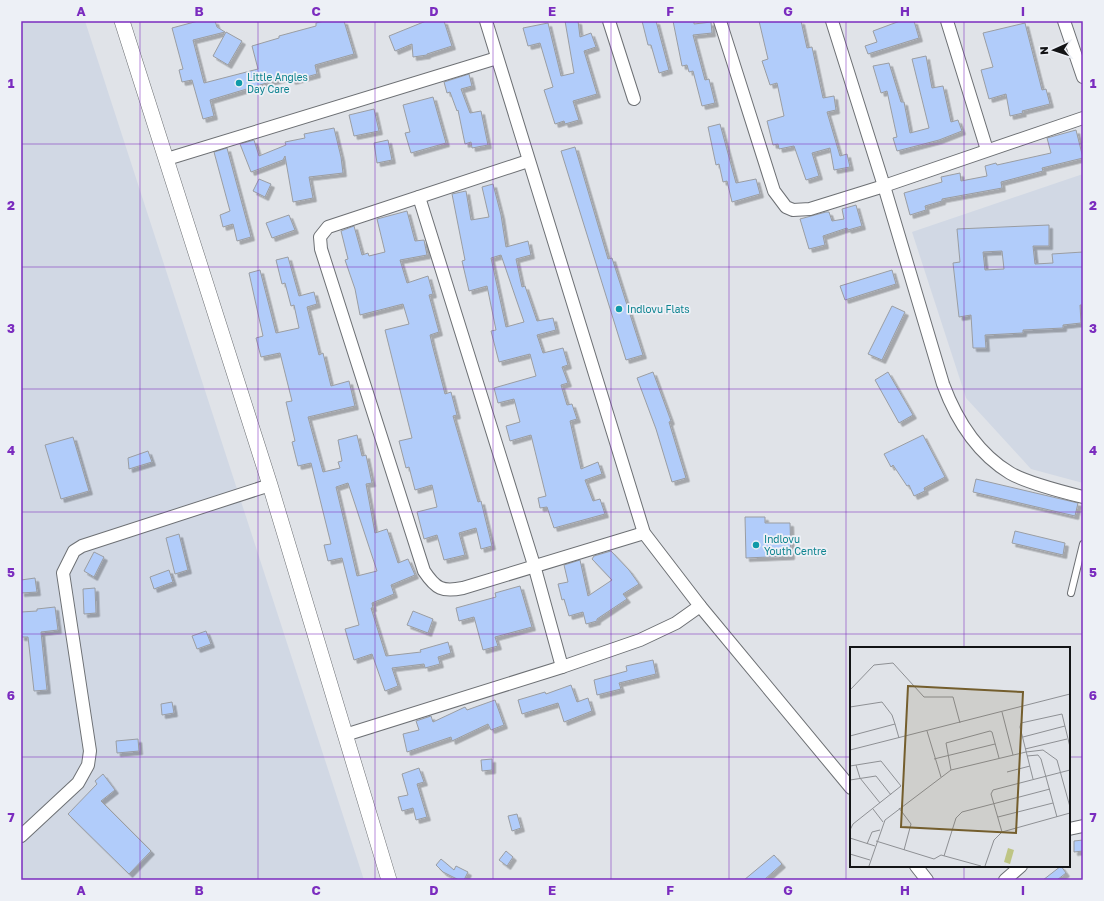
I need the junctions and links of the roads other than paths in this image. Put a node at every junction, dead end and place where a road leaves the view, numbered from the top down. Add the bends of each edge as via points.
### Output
1 (122, 21) edge
2 (486, 21) edge
3 (609, 21) edge
4 (720, 21) edge
5 (832, 21) edge
6 (947, 21) edge
7 (1064, 21) edge
8 (497, 58) junction
9 (1083, 77) edge
10 (634, 99) dead end
11 (1083, 118) edge
12 (987, 150) junction
13 (167, 159) junction
14 (528, 161) junction
15 (884, 186) junction
16 (419, 198) junction
17 (270, 486) junction
18 (1083, 497) edge
19 (644, 533) junction
20 (1083, 544) edge
21 (534, 565) junction
22 (1071, 593) dead end
23 (700, 606) junction
24 (562, 667) junction
25 (345, 735) junction
26 (850, 787) edge
27 (1083, 826) edge
28 (1070, 829) edge
29 (21, 836) edge
30 (917, 867) edge
31 (1020, 867) edge
32 (389, 880) edge
33 (927, 880) edge
34 (1005, 880) edge

1 - 13 street
2 - 8 street
3 - 10 street
4 - 15 street via 774,191 780,201 793,210 810,209
5 - 15 street
6 - 12 street
7 - 9 street
8 - 13 street
8 - 14 street
11 - 12 street
12 - 15 street
13 - 17 street
14 - 16 street
14 - 19 street
15 - 18 street via 943,384 952,408 966,431 993,460 1011,473
16 - 21 street
16 - 21 street via 328,227 320,237 321,249 427,576 439,588 449,591
17 - 25 street
17 - 29 street via 82,546 74,551 64,572 90,751 88,765 78,783
19 - 21 street
19 - 23 street
20 - 22 lane
21 - 24 street
23 - 24 street via 658,633
23 - 26 street
24 - 25 street
25 - 32 street
27 - 28 street
30 - 33 street
31 - 34 street

